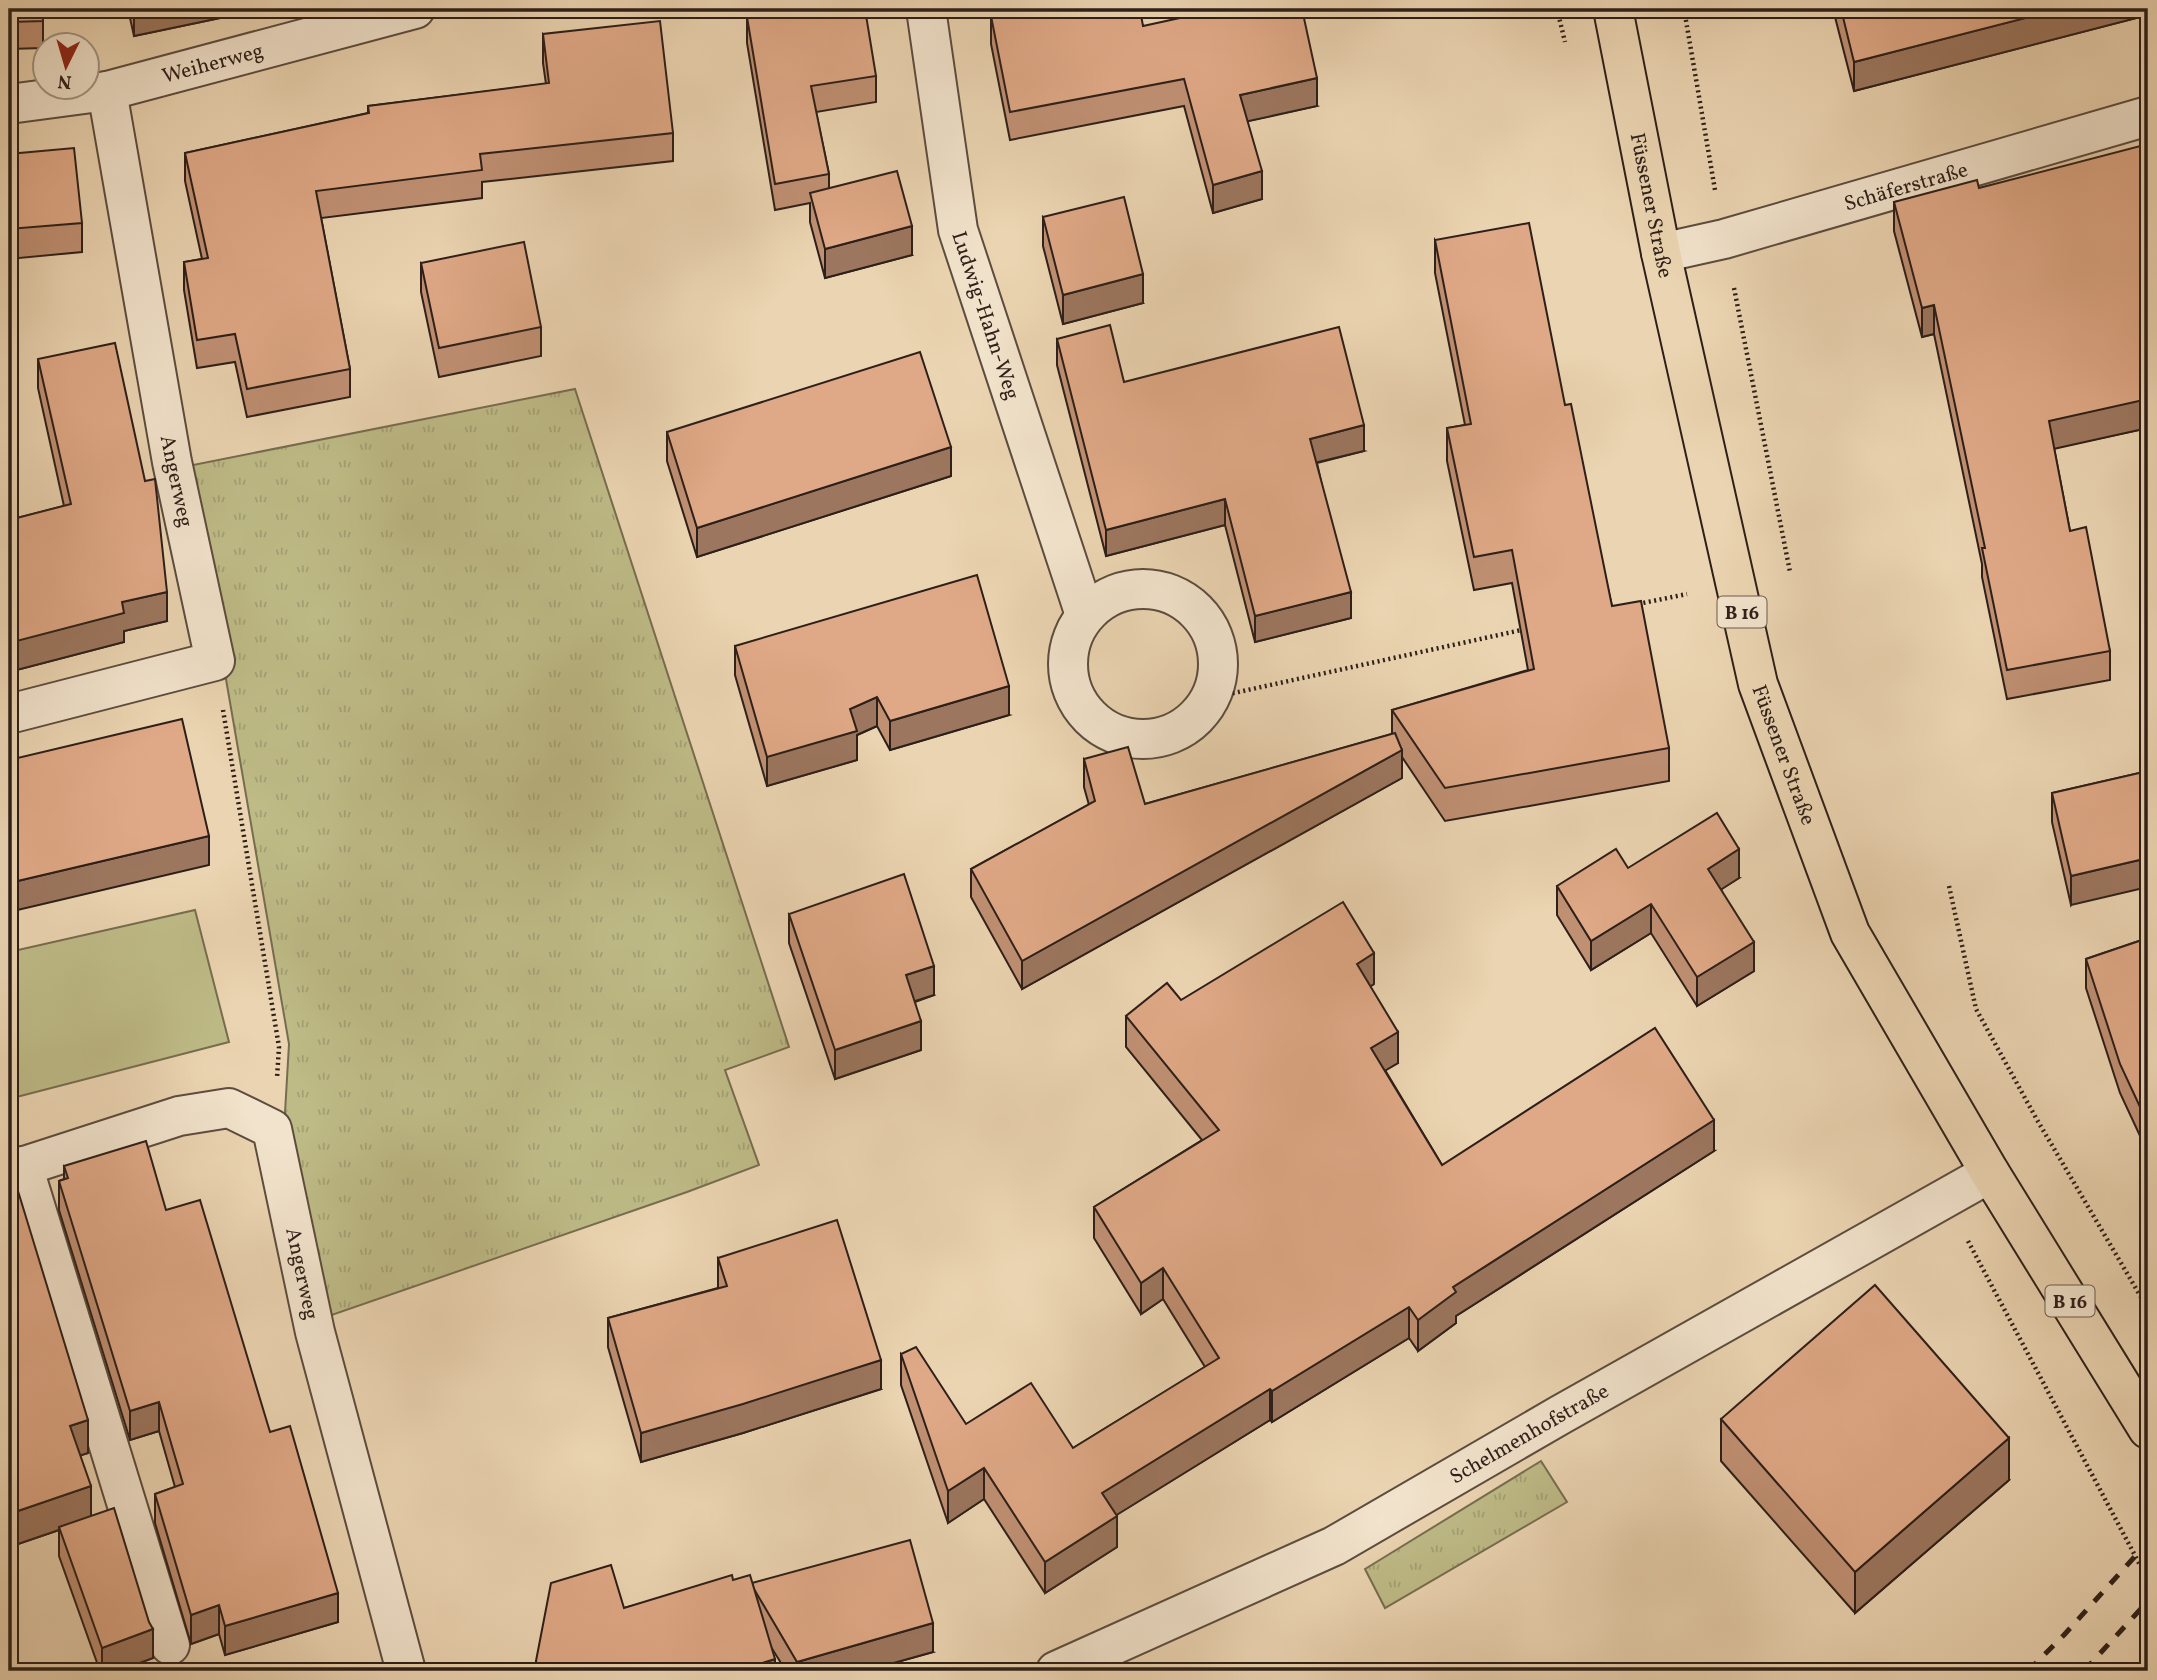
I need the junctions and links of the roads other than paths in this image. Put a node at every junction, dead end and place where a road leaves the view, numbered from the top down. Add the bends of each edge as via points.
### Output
1 (415, 9) edge
2 (926, 9) edge
3 (1613, 9) edge
4 (107, 91) junction
5 (9, 104) edge
6 (2148, 116) edge
7 (1661, 253) junction
8 (1084, 615) junction
9 (9, 714) edge
10 (16, 1168) edge
11 (1990, 1173) junction
12 (2148, 1429) edge
13 (170, 1645) dead end
14 (406, 1671) edge
15 (1056, 1671) edge

1 - 4 street, Weiherweg
2 - 8 street, Ludwig-Hahn-Weg via 958,230
3 - 7 main road, Füssener Straße / B 16
4 - 5 street, Weiherweg
4 - 9 street, Angerweg via 172,462 215,661
6 - 7 street, Schäferstraße via 1724,239
7 - 11 main road, Füssener Straße / B 16 via 1758,684 1850,933
8 - 8 street via 1069,649 1070,687 1082,710 1101,728 1150,740 1174,733 1196,719 1211,698 1218,650 1209,627 1194,608 1174,595 1150,588 1126,590 1103,599
10 - 13 street
10 - 14 street, Angerweg via 179,1116 229,1108 272,1129 315,1332
11 - 12 main road, Füssener Straße / B 16
11 - 15 street, Schelmenhofstraße via 1334,1546

